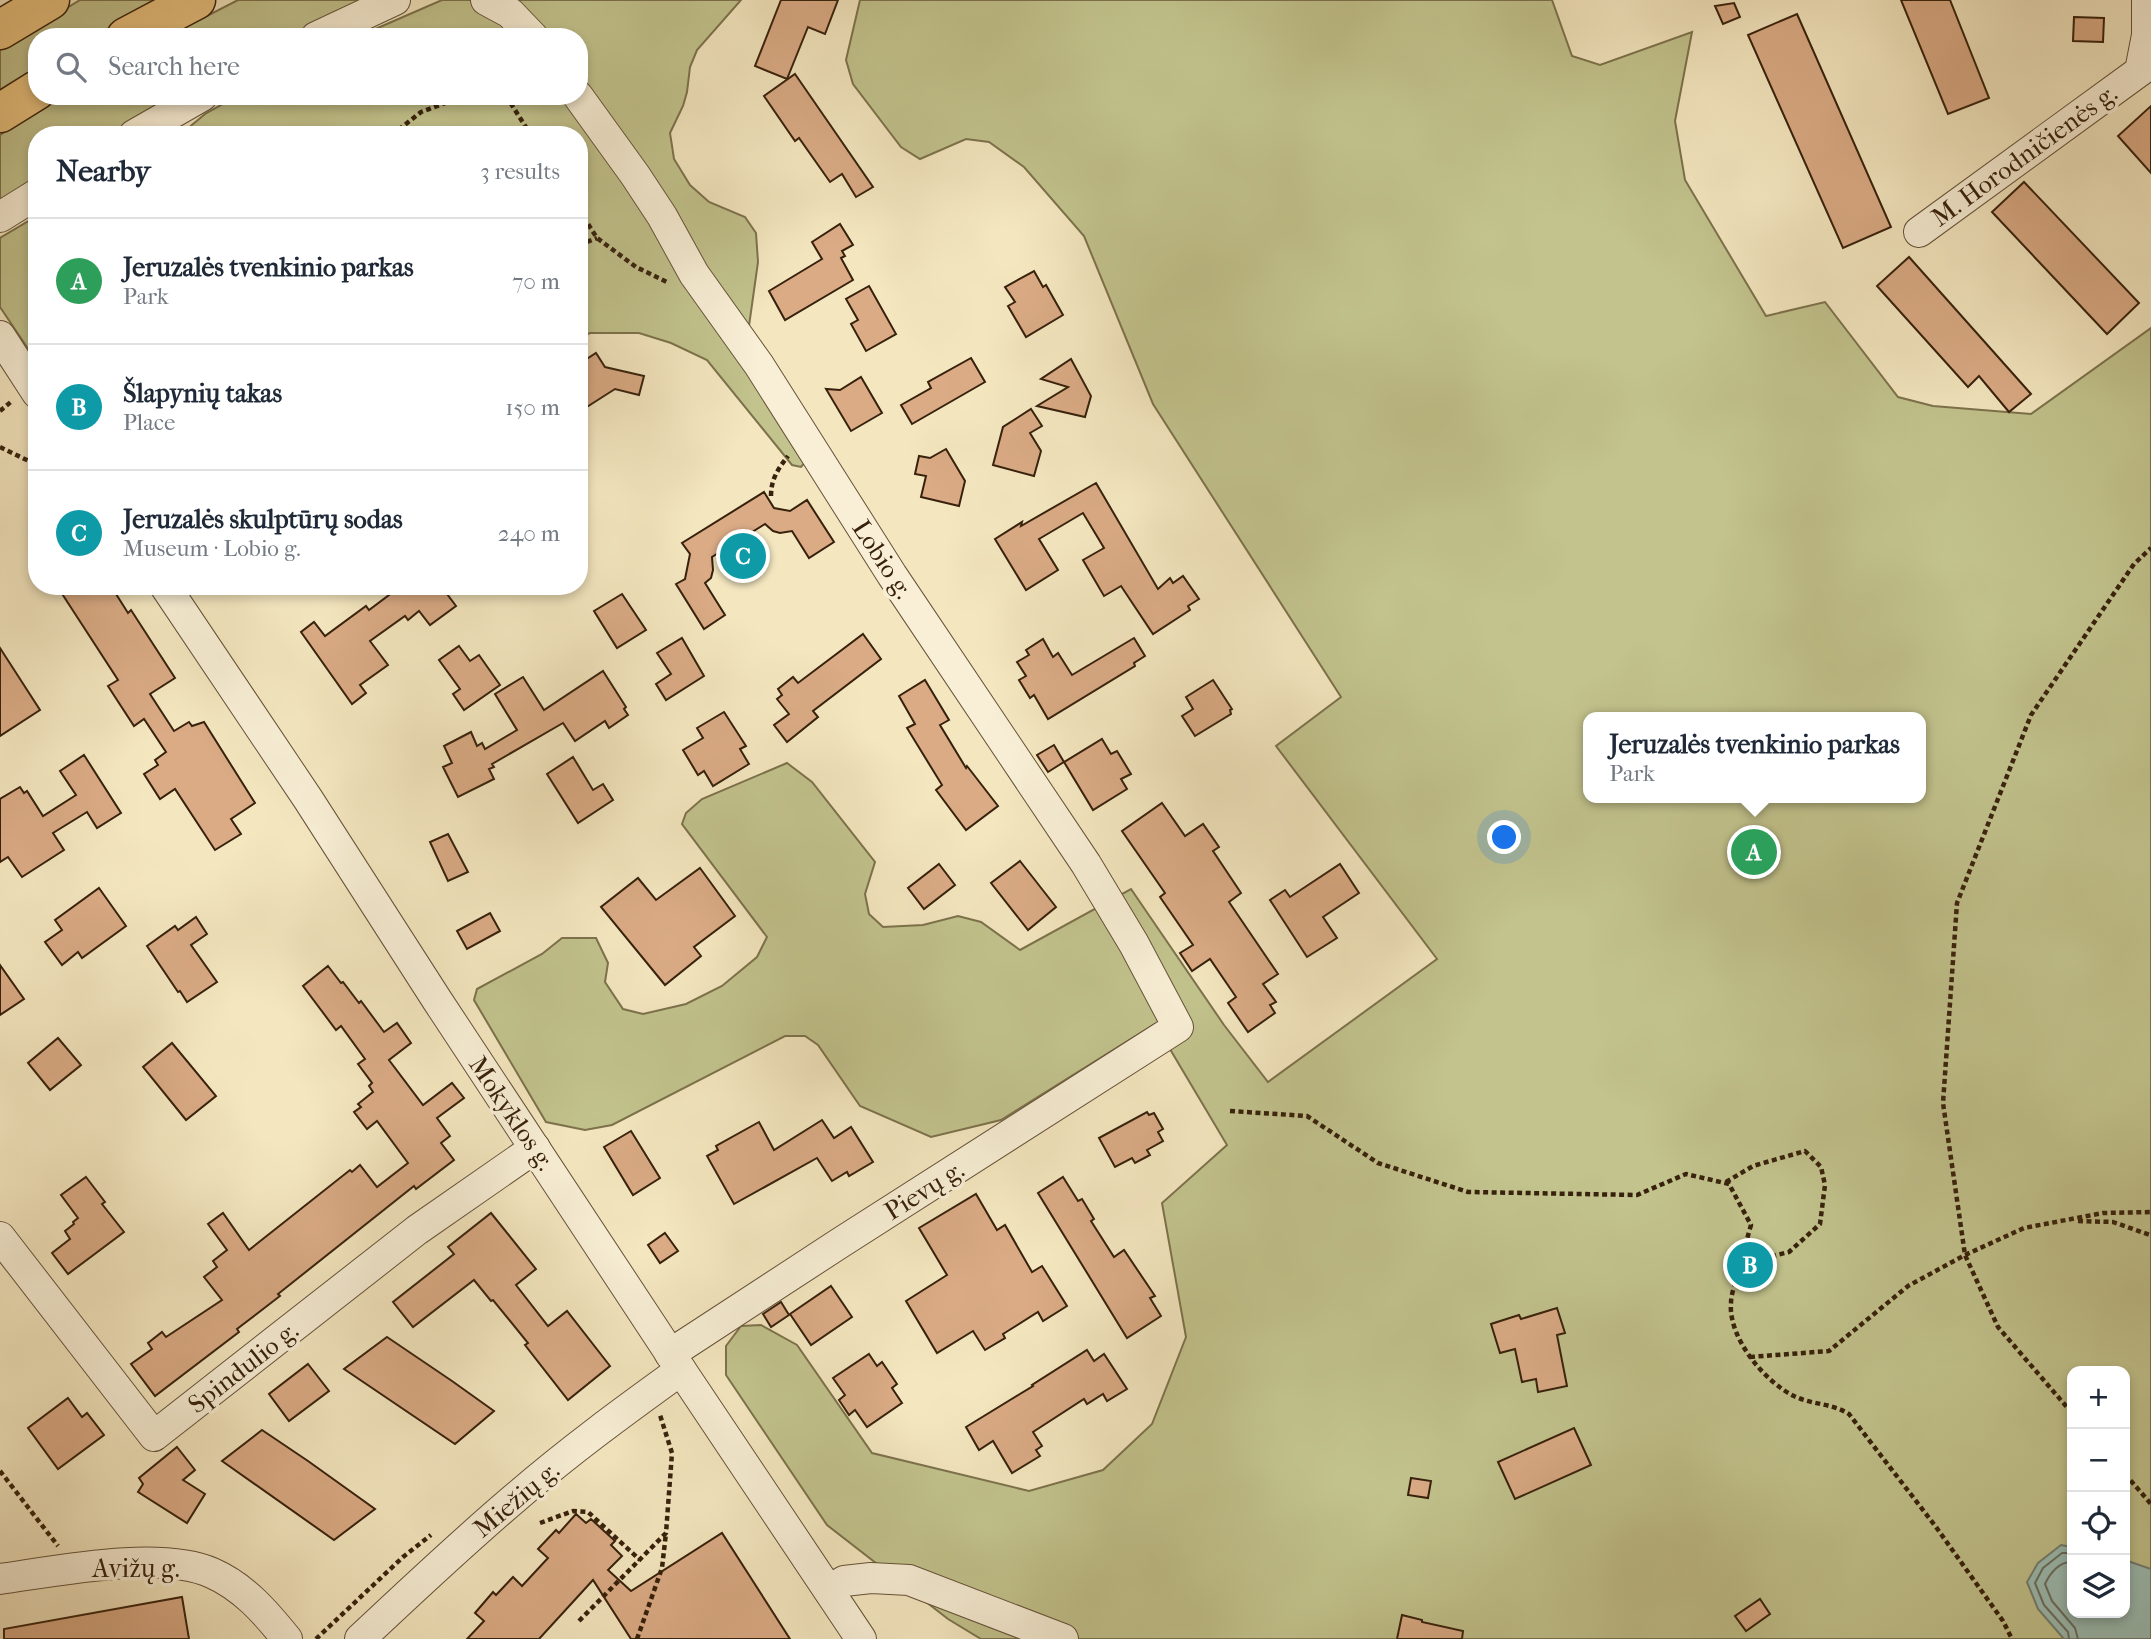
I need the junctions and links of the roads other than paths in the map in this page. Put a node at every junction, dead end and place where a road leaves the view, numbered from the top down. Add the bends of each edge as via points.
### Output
1 (50, 0) edge
2 (196, 0) edge
3 (395, 0) edge
4 (486, 0) edge
5 (2147, 0) edge
6 (143, 28) edge
7 (335, 28) edge
8 (524, 28) edge
9 (0, 30) edge
10 (28, 96) edge
11 (186, 105) edge
12 (585, 105) edge
13 (0, 113) edge
14 (150, 126) edge
15 (28, 200) edge
16 (0, 217) edge
17 (1919, 232) dead end
18 (0, 336) edge
19 (28, 379) edge
20 (171, 595) edge
21 (1178, 1027) joint
22 (536, 1149) junction
23 (0, 1237) edge
24 (676, 1362) junction
25 (0, 1579) edge
26 (829, 1590) junction
27 (287, 1639) edge
28 (360, 1639) edge
29 (861, 1639) edge
30 (1063, 1639) edge

1 - 9 highway
2 - 6 highway
3 - 7 street
4 - 8 street via 510,13
5 - 17 street, M. Horodničienės g. via 2140,71
10 - 13 highway
11 - 14 street
12 - 21 street, Lobio g. via 635,174 694,274 759,365 899,586 1086,864
15 - 16 street
18 - 19 street
20 - 22 street, Mokyklos g.
21 - 24 street, Pievų g. via 840,1243
22 - 23 street, Spindulio g. via 417,1230 154,1436
22 - 24 street, Mokyklos g.
24 - 26 street, Mokyklos g.
24 - 28 street, Miežių g. via 448,1556
25 - 27 street, Avižų g. via 136,1563 175,1564 210,1572 238,1588 264,1610
26 - 29 street, Mokyklos g.
26 - 30 street via 844,1581 909,1580

